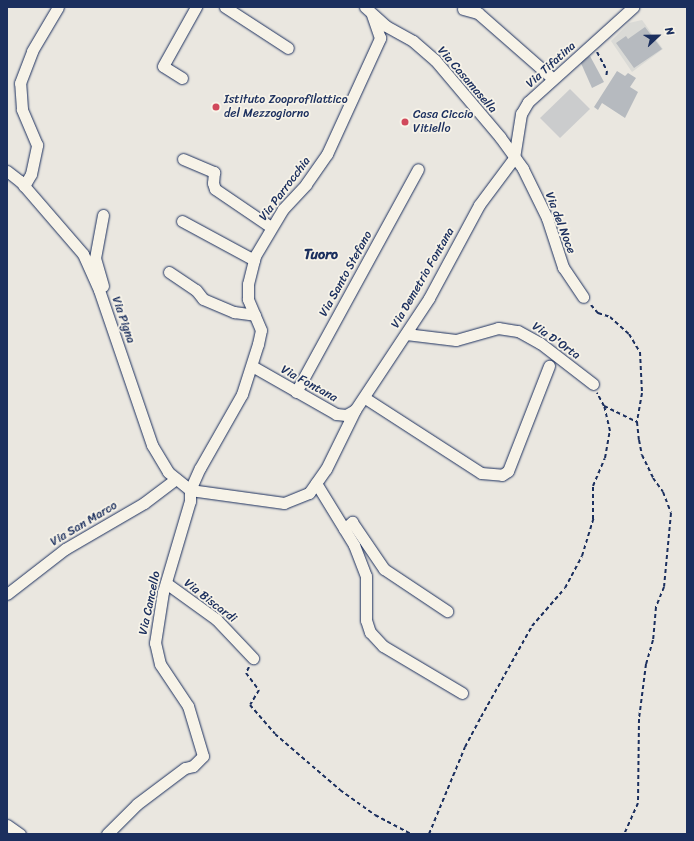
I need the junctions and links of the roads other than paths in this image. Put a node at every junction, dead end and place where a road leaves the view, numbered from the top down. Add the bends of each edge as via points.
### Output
1 (58, 7) edge
2 (196, 7) edge
3 (225, 7) edge
4 (633, 7) edge
5 (463, 9) dead end
6 (372, 10) edge
7 (288, 48) dead end
8 (182, 78) dead end
9 (552, 78) junction
10 (514, 158) junction
11 (183, 159) dead end
12 (418, 169) dead end
13 (7, 171) edge
14 (24, 186) junction
15 (103, 215) dead end
16 (182, 221) dead end
17 (271, 227) junction
18 (254, 260) junction
19 (169, 272) dead end
20 (583, 297) road end
21 (255, 314) junction
22 (406, 334) junction
23 (119, 350) junction
24 (252, 366) junction
25 (549, 366) dead end
26 (593, 384) road end
27 (296, 392) junction
28 (365, 398) junction
29 (355, 410) junction
30 (176, 479) junction
31 (316, 483) junction
32 (190, 490) junction
33 (344, 529) junction
34 (166, 583) junction
35 (7, 594) edge
36 (447, 611) dead end
37 (253, 658) road end
38 (462, 693) dead end
39 (7, 825) edge
40 (20, 834) edge
41 (107, 834) edge

1 - 14 street via 32,51 20,83 22,109 37,145 32,174
2 - 8 street via 163,66
3 - 7 street
4 - 9 street, Via Tifatina via 594,44
5 - 9 street via 478,13
6 - 10 street, Via Casamasella via 435,60 500,137
6 - 17 street, Via Parrocchia via 380,38 327,154
9 - 10 street, Via Tifatina via 528,102 521,114
10 - 20 street, Via del Noce via 523,169 547,218 563,267
10 - 22 street, Via Demetrio Fontana via 479,205
11 - 17 street via 214,172 215,189
12 - 27 street, Via Santo Stefano
13 - 14 street, Via Pigna
14 - 23 street, Via Pigna via 83,254 99,290
15 - 23 street via 95,258 116,326
16 - 18 street
17 - 18 street, Via Parrocchia
18 - 21 street, Via Parrocchia via 248,284 248,299
19 - 21 street via 196,290 204,299 234,312
21 - 24 street, Via Parrocchia via 261,330
22 - 26 street, Via D'Orta via 456,340 498,328 518,331 540,343
22 - 28 street, Via Demetrio Fontana
23 - 30 street, Via Pigna via 152,445 168,472
24 - 27 street, Via Fontana
24 - 32 street, Via Parrocchia via 242,394
25 - 28 street via 508,471 502,475 481,473
27 - 29 street, Via Fontana via 336,414 346,415
28 - 29 street, Via Demetrio Fontana
29 - 31 street, Via Demetrio Fontana via 326,469
30 - 32 street, Via Pigna
30 - 35 street, Via San Marco via 153,498 65,549
31 - 32 street, Via Demetrio Fontana via 309,493 284,503
31 - 33 street
32 - 34 street, Via Cancello via 190,502
33 - 36 street via 352,522 384,569
33 - 38 street via 354,545 366,576 366,620 370,632 383,646
34 - 37 street, Via Biscardi via 216,619
34 - 41 street, Via Cancello via 155,643 160,664 188,706 204,756 194,766 185,768 136,804
39 - 40 street

